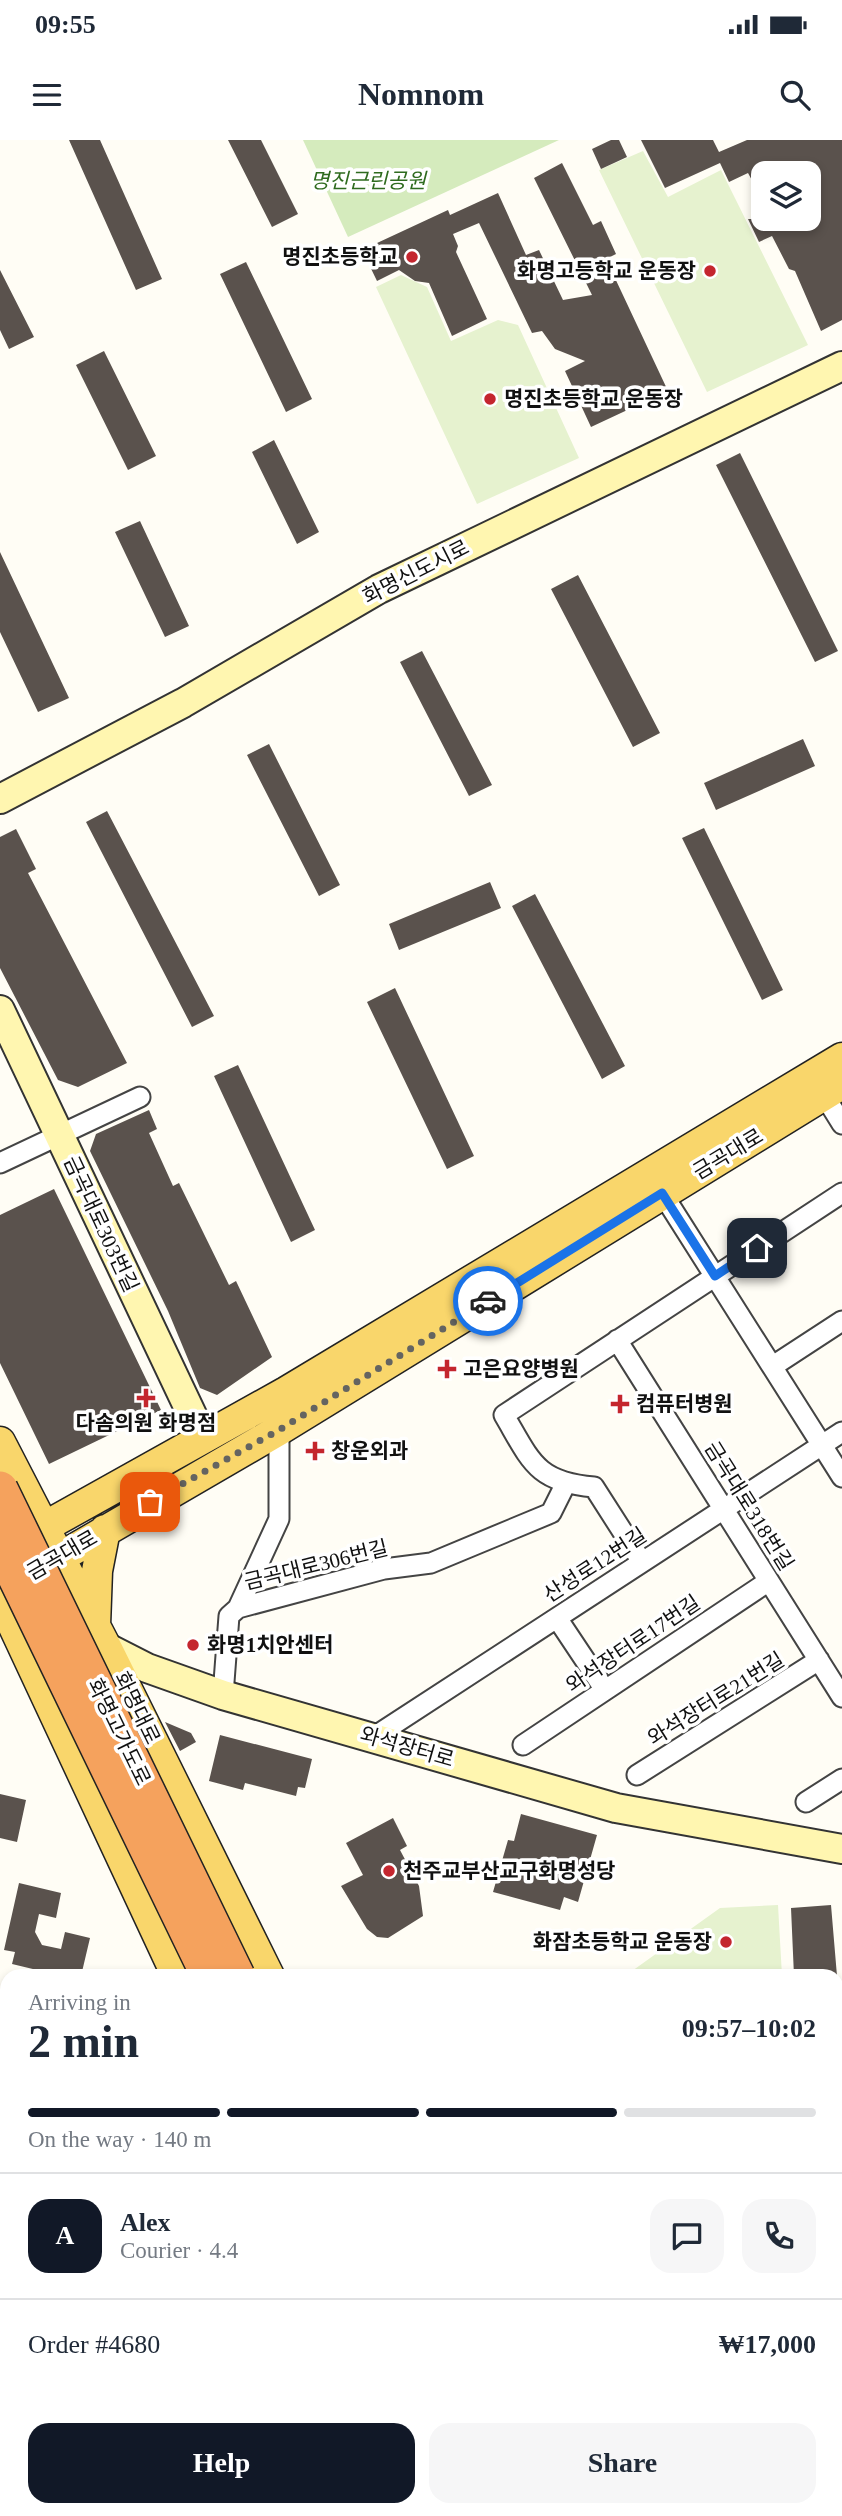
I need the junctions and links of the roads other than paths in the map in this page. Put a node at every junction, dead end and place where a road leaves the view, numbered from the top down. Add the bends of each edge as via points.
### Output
1 (842, 366) edge
2 (0, 799) edge
3 (0, 1010) edge
4 (842, 1058) edge
5 (833, 1090) edge
6 (140, 1097) dead end
7 (842, 1124) edge
8 (59, 1134) junction
9 (0, 1163) edge
10 (662, 1193) junction
11 (842, 1193) edge
12 (715, 1276) junction
13 (842, 1321) edge
14 (617, 1340) junction
15 (773, 1366) junction
16 (279, 1430) junction
17 (842, 1432) edge
18 (203, 1438) junction
19 (0, 1442) edge
20 (822, 1445) junction
21 (842, 1477) edge
22 (565, 1485) junction
23 (0, 1489) edge
24 (725, 1509) junction
25 (43, 1528) junction
26 (105, 1530) junction
27 (0, 1545) edge
28 (0, 1552) edge
29 (59, 1558) junction
30 (642, 1562) junction
31 (769, 1581) junction
32 (3, 1585) edge
33 (238, 1608) junction
34 (557, 1618) junction
35 (10, 1636) edge
36 (102, 1639) junction
37 (819, 1660) junction
38 (605, 1690) junction
39 (223, 1695) junction
40 (842, 1697) edge
41 (374, 1737) junction
42 (523, 1745) dead end
43 (637, 1775) dead end
44 (842, 1779) edge
45 (806, 1802) dead end
46 (837, 1848) edge
47 (174, 1969) edge
48 (206, 1969) edge
49 (234, 1969) edge
50 (266, 1969) edge

1 - 2 main road, 화명신도시로 via 379,589 183,704
3 - 8 main road, 금곡대로303번길
4 - 18 main road, 금곡대로
5 - 7 street
5 - 10 main road, 금곡대로
6 - 8 street
8 - 9 street
8 - 18 main road, 금곡대로303번길
10 - 12 street
10 - 16 main road, 금곡대로
11 - 12 street
12 - 14 street
12 - 15 street
13 - 15 street
14 - 22 street via 504,1415 535,1467
14 - 24 street, 금곡대로318번길
15 - 20 street
16 - 26 main road, 금곡대로
16 - 33 street, 금곡대로306번길 via 279,1519
17 - 20 street, 산성로12번길
18 - 25 main road, 금곡대로
19 - 25 main road, 화명대로
20 - 21 street
20 - 24 street, 산성로12번길
22 - 30 street via 594,1487
22 - 33 street, 금곡대로306번길 via 551,1513 431,1563 384,1569
23 - 49 highway, 화명고가도로, bridge
24 - 30 street, 산성로12번길
24 - 31 street, 금곡대로318번길
25 - 28 main road, 금곡대로
25 - 29 main road, 화명대로
26 - 29 main road, 금곡대로
26 - 36 main road via 97,1571
27 - 48 highway, 화명고가도로, bridge
29 - 32 main road, 금곡대로
29 - 36 main road, 화명대로
30 - 34 street, 산성로12번길
31 - 37 street, 금곡대로318번길
31 - 38 street, 와석장터로17번길
32 - 35 main road
32 - 36 main road, 와석장터로
33 - 39 street via 229,1616
34 - 38 street
34 - 41 street, 산성로12번길
35 - 47 main road
36 - 39 main road, 와석장터로 via 147,1668
36 - 50 main road, 화명대로
37 - 40 street, 금곡대로318번길
37 - 43 street, 와석장터로21번길
38 - 42 street, 와석장터로17번길
39 - 41 main road, 와석장터로
41 - 46 main road, 와석장터로 via 616,1808
44 - 45 street

